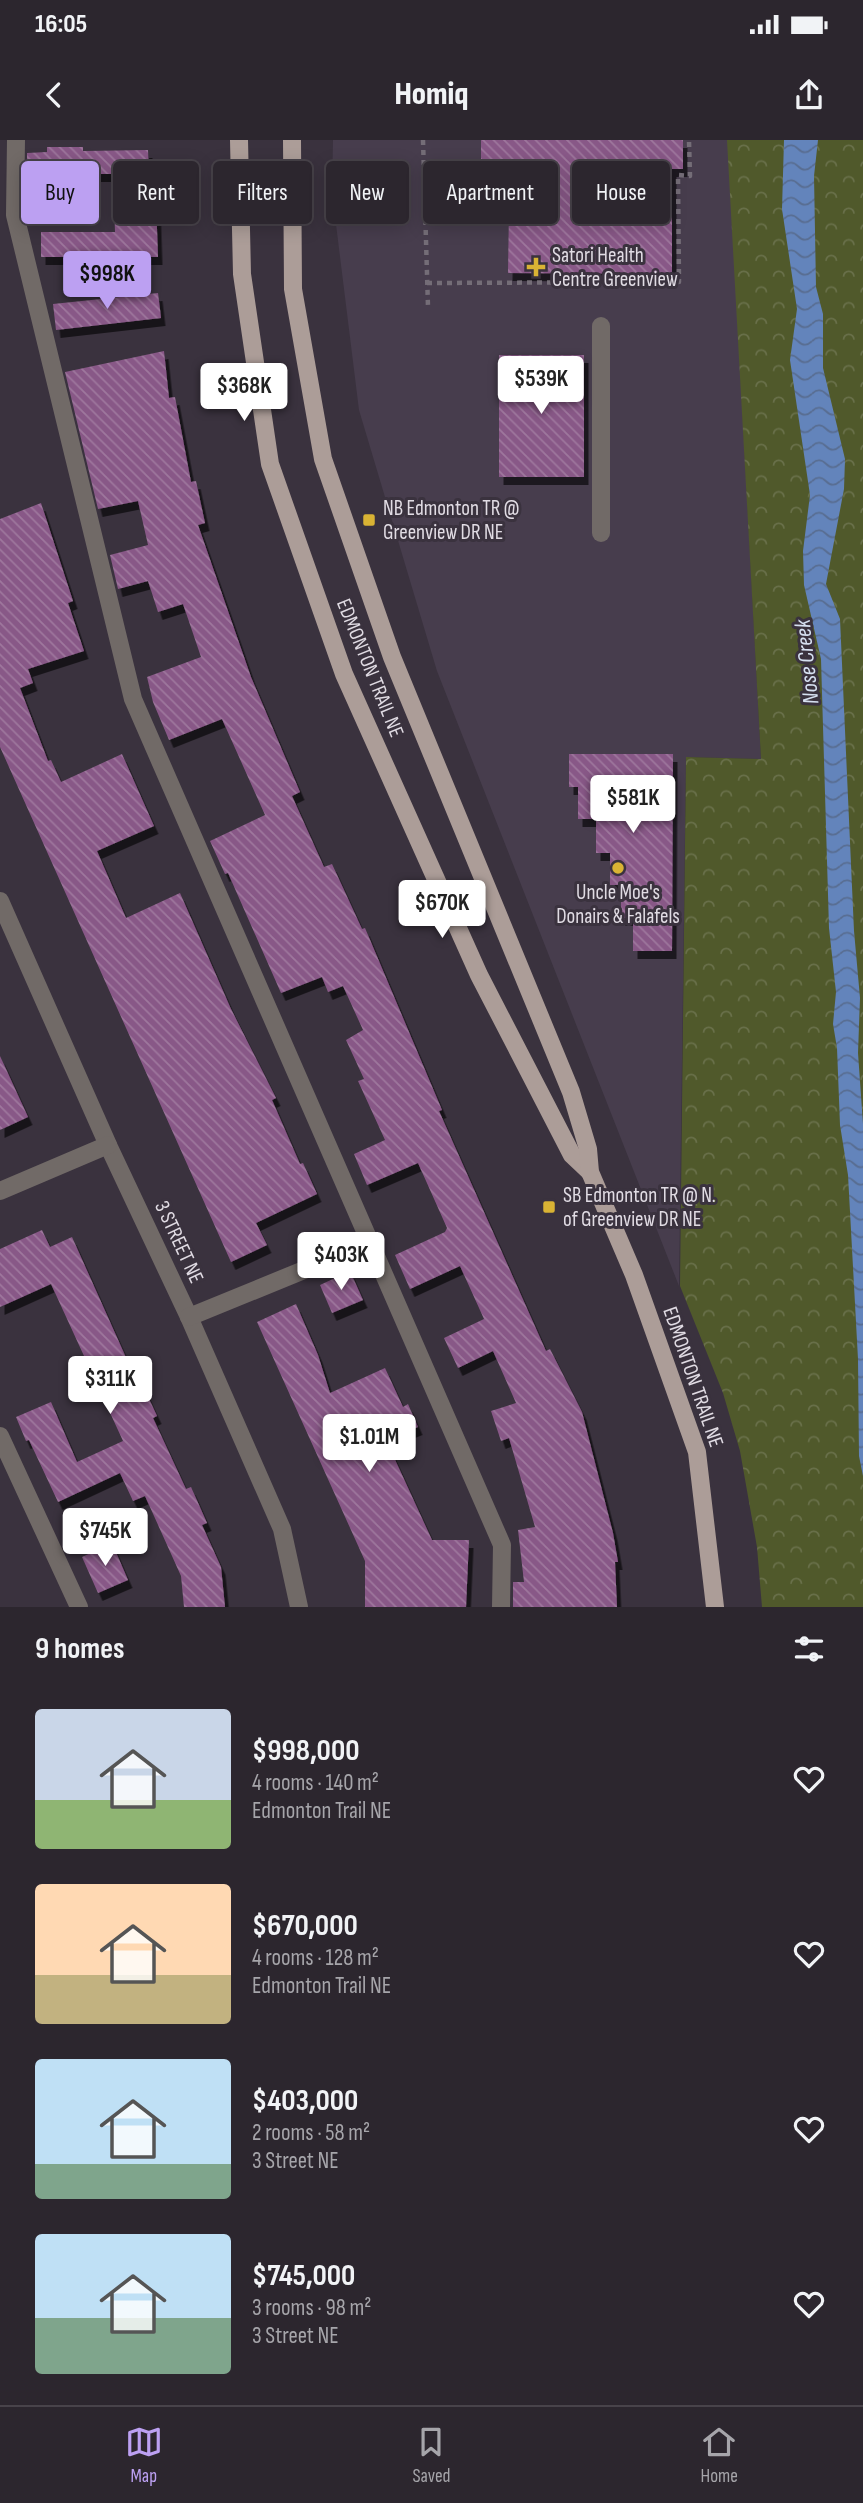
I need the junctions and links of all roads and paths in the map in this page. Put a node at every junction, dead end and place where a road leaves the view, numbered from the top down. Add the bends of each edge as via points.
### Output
1 (16, 140) edge
2 (239, 140) edge
3 (292, 140) edge
4 (423, 140) edge
5 (689, 140) edge
6 (427, 283) junction
7 (428, 307) dead end
8 (601, 326) dead end
9 (601, 533) dead end
10 (0, 901) edge
11 (108, 1145) junction
12 (590, 1172) junction
13 (0, 1191) edge
14 (370, 1243) junction
15 (189, 1317) junction
16 (0, 1436) edge
17 (79, 1607) edge
18 (299, 1607) edge
19 (501, 1607) edge
20 (715, 1607) edge

1 - 14 street via 15,215 133,699
2 - 12 main road, EDMONTON TRAIL NE via 242,274 270,464 344,674 479,975 572,1156
3 - 12 main road, EDMONTON TRAIL NE via 293,289 323,459 392,657 571,1092
4 - 6 path
5 - 6 path via 690,176 678,175 680,282
6 - 7 path
8 - 9 street
10 - 11 street, 3 STREET NE
11 - 13 street
11 - 15 street, 3 STREET NE
12 - 20 main road, EDMONTON TRAIL NE via 634,1275 697,1452
14 - 15 street
14 - 19 street via 502,1545
15 - 18 street, 3 STREET NE via 282,1529
16 - 17 street

